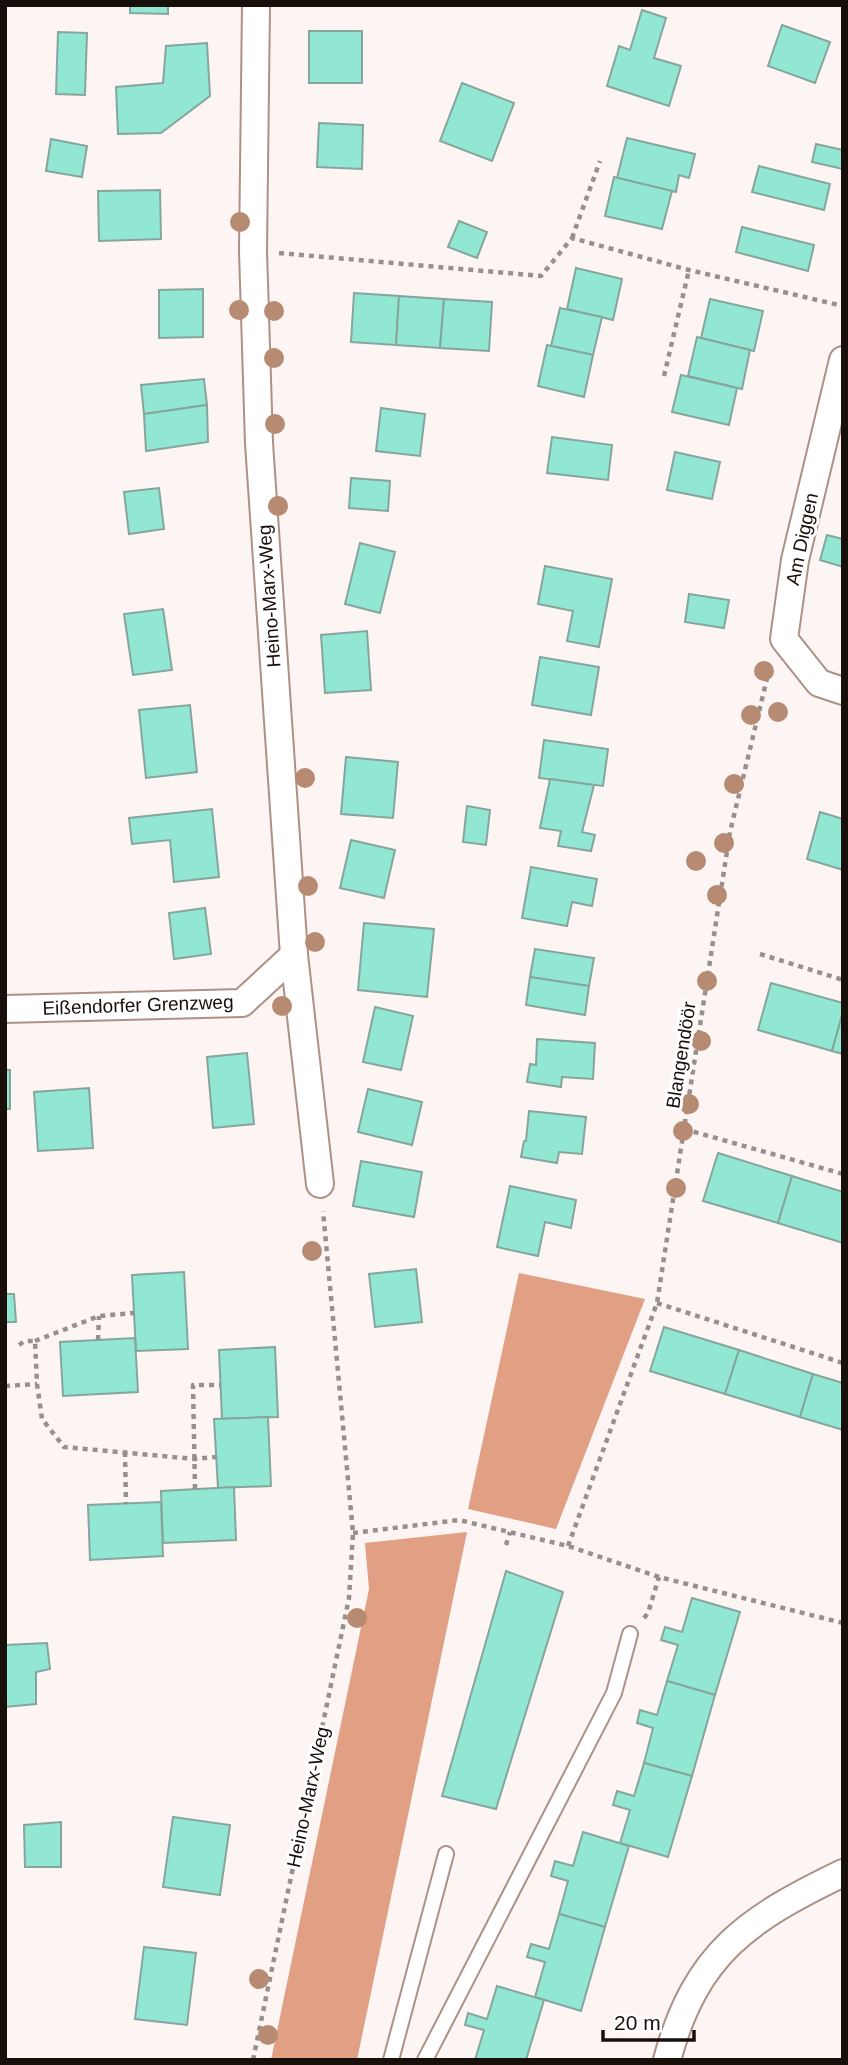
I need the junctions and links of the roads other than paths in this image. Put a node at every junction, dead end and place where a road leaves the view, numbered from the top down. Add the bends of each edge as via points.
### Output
1 (256, 5) edge
2 (843, 360) edge
3 (843, 691) edge
4 (294, 955) junction
5 (5, 1009) edge
6 (320, 1184) road end
7 (630, 1634) road end
8 (446, 1854) dead end
9 (843, 1873) edge
10 (391, 2060) edge
11 (425, 2060) edge
12 (667, 2060) edge

1 - 4 street, Heino-Marx-Weg via 253,251 259,443
2 - 3 street, Am Diggen via 795,560 784,639 819,683
4 - 5 street, Eißendorfer Grenzweg via 242,1003
4 - 6 street, Heino-Marx-Weg
7 - 11 lane via 614,1693
8 - 10 lane
9 - 12 street via 783,1902 744,1929 712,1962 686,2003

